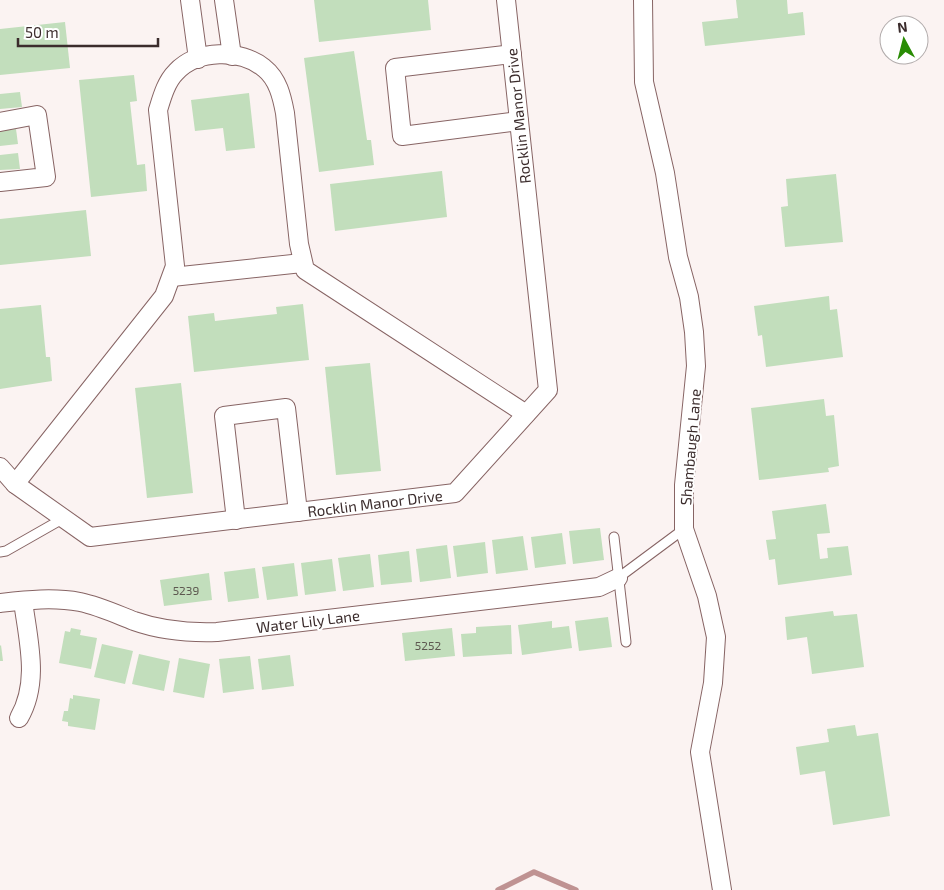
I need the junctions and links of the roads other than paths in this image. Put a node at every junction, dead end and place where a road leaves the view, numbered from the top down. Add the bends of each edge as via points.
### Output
1 (190, 0) edge
2 (224, 0) edge
3 (506, 0) edge
4 (643, 0) edge
5 (512, 54) junction
6 (232, 56) junction
7 (198, 59) junction
8 (519, 121) junction
9 (0, 122) edge
10 (0, 182) edge
11 (302, 263) junction
12 (172, 277) junction
13 (526, 414) junction
14 (0, 467) edge
15 (15, 484) junction
16 (298, 512) junction
17 (64, 518) junction
18 (236, 520) junction
19 (684, 529) junction
20 (614, 537) dead end
21 (0, 552) edge
22 (618, 578) junction
23 (24, 600) junction
24 (0, 603) edge
25 (626, 642) dead end
26 (19, 718) dead end
27 (722, 890) edge

1 - 7 street
2 - 6 street
3 - 5 street, Rocklin Manor Drive
4 - 19 street, Shambaugh Lane via 644,82 666,173 678,257 694,332 696,366 684,485
5 - 8 street, Rocklin Manor Drive
5 - 8 street via 395,68 402,136
6 - 7 street via 213,54
6 - 11 street via 245,57 265,69 281,91
7 - 12 street via 186,63 175,73 163,93 158,110 175,266
8 - 13 street, Rocklin Manor Drive via 548,390
9 - 10 street via 37,115 46,177
11 - 12 street
11 - 13 street via 305,270
12 - 15 street via 164,296
13 - 16 street, Rocklin Manor Drive via 455,493
14 - 15 street, Rocklin Manor Drive
15 - 17 street, Rocklin Manor Drive
16 - 18 street, Rocklin Manor Drive
16 - 18 street via 286,408 224,416
17 - 18 street, Rocklin Manor Drive via 90,537
17 - 21 lane
19 - 22 lane
19 - 27 street, Shambaugh Lane via 707,596 716,637 713,684 700,752
20 - 22 lane
22 - 23 street, Water Lily Lane via 599,587 199,633 164,630 81,602
22 - 25 lane
23 - 24 street, Water Lily Lane
23 - 26 street via 32,683

